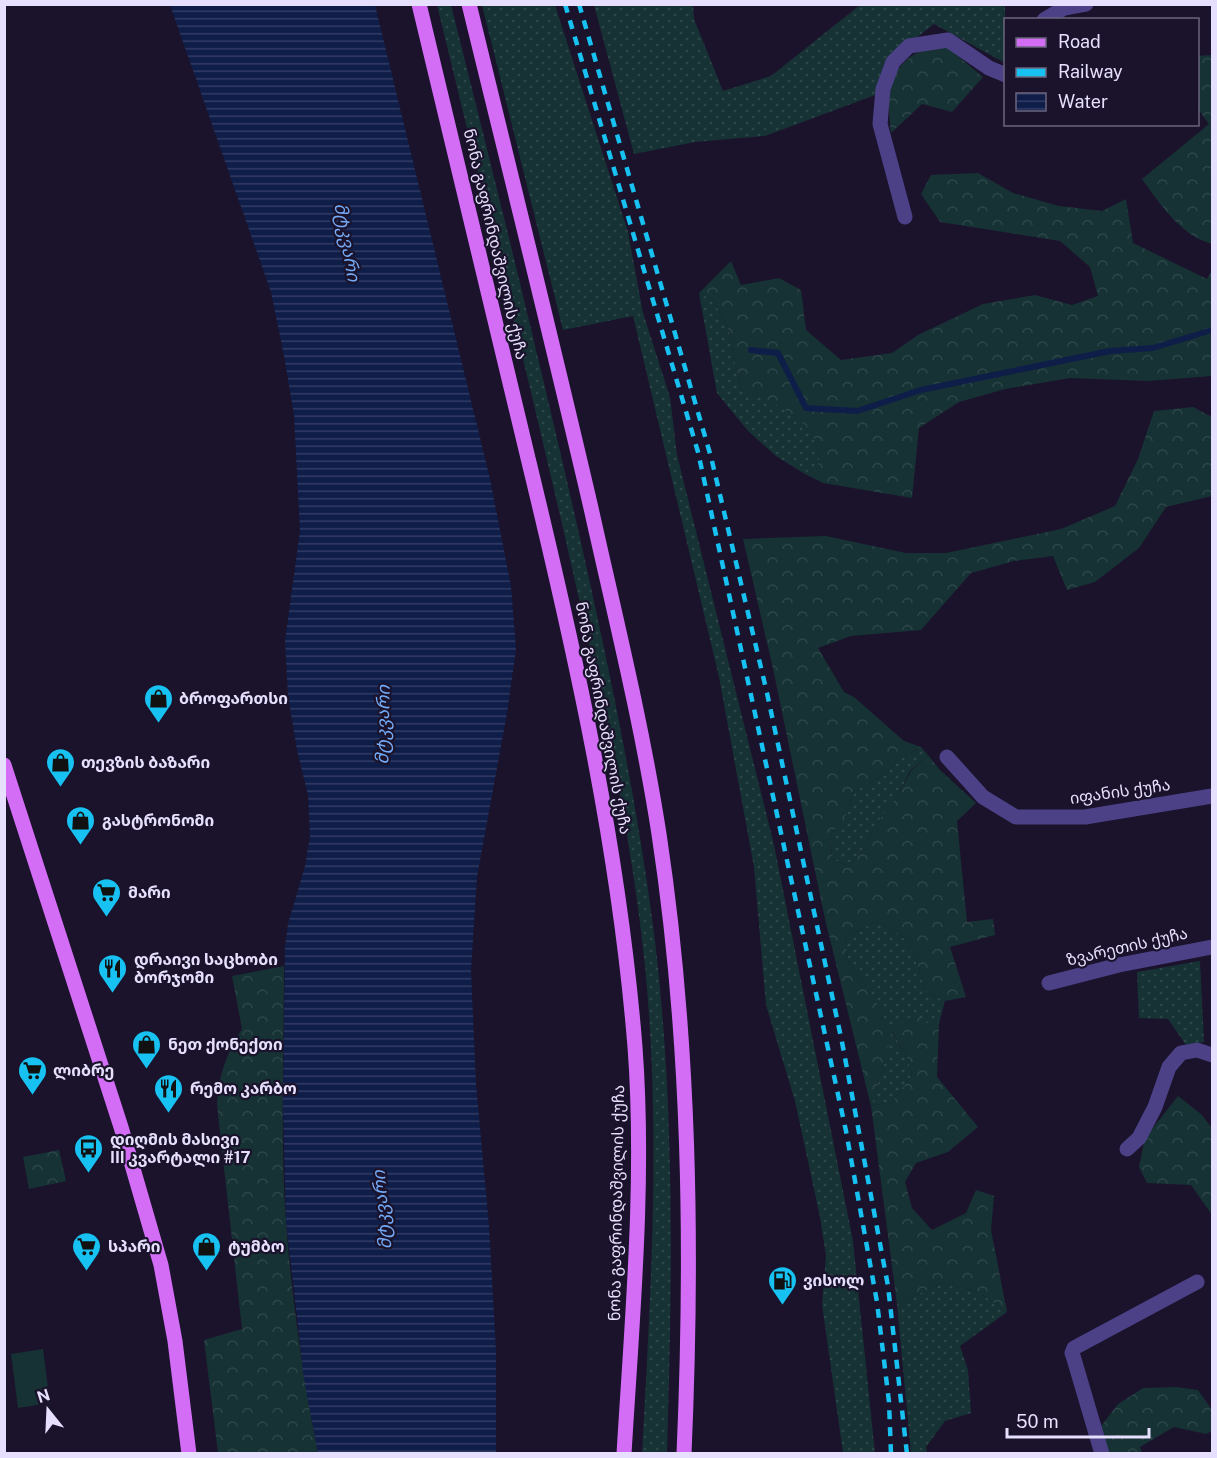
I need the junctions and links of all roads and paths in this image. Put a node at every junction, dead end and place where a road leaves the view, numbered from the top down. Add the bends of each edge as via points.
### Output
1 (419, 4) edge
2 (469, 4) edge
3 (1086, 4) edge
4 (1047, 18) edge
5 (1004, 75) edge
6 (905, 217) dead end
7 (947, 757) dead end
8 (4, 765) edge
9 (1212, 796) edge
10 (1212, 947) edge
11 (1049, 983) dead end
12 (1212, 1055) edge
13 (1127, 1149) dead end
14 (1197, 1282) dead end
15 (189, 1454) edge
16 (624, 1454) edge
17 (684, 1454) edge
18 (1102, 1454) edge

1 - 16 main road, ნონა გაფრინდაშვილის ქუჩა via 572,645 600,781 623,929 635,1051 638,1134
2 - 17 main road, ნონა გაფრინდაშვილის ქუჩა via 605,570 659,832 686,1095
3 - 4 street via 1064,8
5 - 6 street via 948,40 909,46 893,62 883,89 880,124
7 - 9 street, იფანის ქუჩა via 982,797 1016,817 1085,816
8 - 15 main road via 121,1126 160,1265 175,1341
10 - 11 street, ზვარეთის ქუჩა via 1119,964
12 - 13 street via 1197,1050 1181,1053 1169,1067 1139,1138
14 - 18 street via 1074,1348 1072,1353

